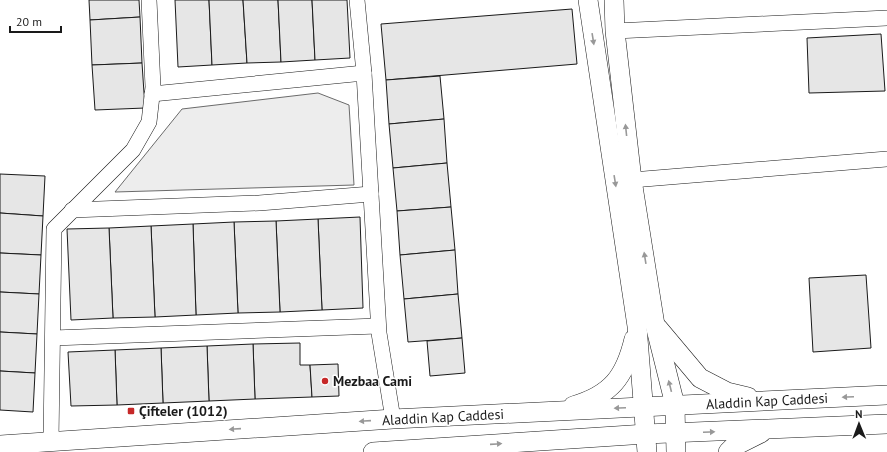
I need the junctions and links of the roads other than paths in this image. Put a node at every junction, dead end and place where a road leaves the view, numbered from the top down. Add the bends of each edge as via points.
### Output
1 (149, 0) edge
2 (357, 0) edge
3 (588, 0) edge
4 (614, 0) edge
5 (887, 18) edge
6 (615, 31) junction
7 (364, 73) junction
8 (152, 94) junction
9 (887, 159) edge
10 (632, 180) junction
11 (371, 194) junction
12 (72, 210) junction
13 (378, 326) junction
14 (646, 326) junction
15 (52, 338) junction
16 (887, 395) edge
17 (767, 401) junction
18 (675, 405) junction
19 (644, 407) junction
20 (549, 412) junction
21 (393, 419) junction
22 (887, 424) edge
23 (767, 430) junction
24 (51, 441) junction
25 (550, 441) junction
26 (646, 443) edge
27 (676, 443) edge
28 (0, 445) edge
29 (373, 452) edge
30 (578, 452) edge
31 (728, 452) edge

1 - 8 street
2 - 7 street
3 -> 14 street
4 - 6 street
5 - 6 street
10 -> 6 street
7 - 8 street
7 - 11 street
8 - 12 street via 149,122 133,150
9 - 10 street
14 -> 10 street
11 - 12 street via 259,203
11 - 13 street
12 - 15 street via 54,229
13 - 15 street
13 - 21 street
14 - 17 street via 700,378 728,392
18 -> 14 street
14 - 19 street
14 - 20 street via 630,360 613,387 585,402
15 - 24 street
16 -> 17 street, Aladdin Kap Caddesi
17 - 18 street, Aladdin Kap Caddesi
18 - 19 street, Aladdin Kap Caddesi
18 - 27 street
19 -> 20 street, Aladdin Kap Caddesi
19 - 26 street
20 - 21 street, Aladdin Kap Caddesi
21 -> 24 street, Aladdin Kap Caddesi
22 - 23 street, Aladdin Kap Caddesi
27 -> 23 street, Aladdin Kap Caddesi
23 - 31 street
24 - 28 street, Aladdin Kap Caddesi
25 - 26 street, Aladdin Kap Caddesi
29 -> 25 street, Aladdin Kap Caddesi
25 - 30 street
26 - 27 street, Aladdin Kap Caddesi

